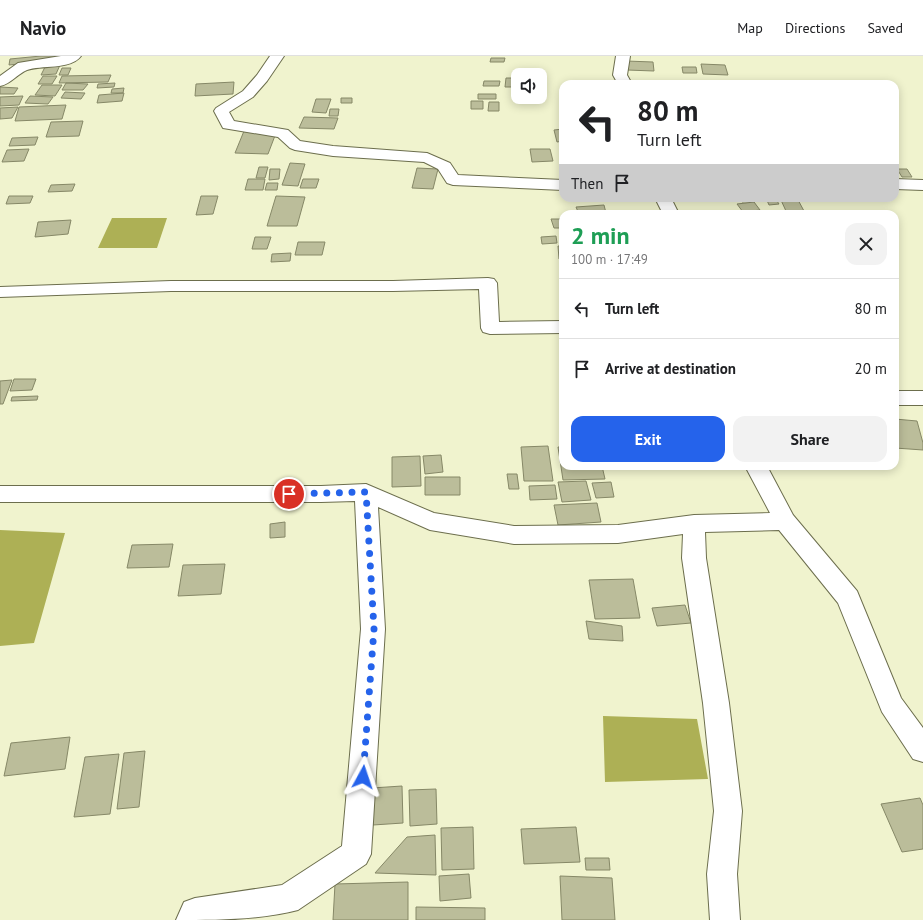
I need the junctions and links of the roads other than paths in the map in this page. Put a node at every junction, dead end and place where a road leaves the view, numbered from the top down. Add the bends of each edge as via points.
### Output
1 (74, 56) edge
2 (277, 56) edge
3 (623, 56) edge
4 (623, 80) edge
5 (0, 82) edge
6 (899, 184) edge
7 (559, 185) edge
8 (923, 185) edge
9 (0, 292) edge
10 (559, 327) edge
11 (899, 398) edge
12 (923, 398) edge
13 (758, 470) edge
14 (366, 492) junction
15 (0, 494) edge
16 (785, 521) junction
17 (694, 524) junction
18 (923, 750) edge
19 (191, 920) edge
20 (724, 920) edge

1 - 5 street via 58,62 23,66
2 - 7 street via 248,94 221,111 228,125 283,133 295,144 333,151 427,158 444,166 453,180
3 - 4 street via 620,75
6 - 8 street
9 - 10 street via 172,286 393,286 488,283 490,328
11 - 12 street
13 - 16 street
14 - 15 street
14 - 17 street via 430,521 514,535 618,534
14 - 19 street via 374,629 356,854 287,899 195,913
16 - 17 street
16 - 18 street via 848,598 891,704
17 - 20 street via 694,558 716,703 728,811 722,874

